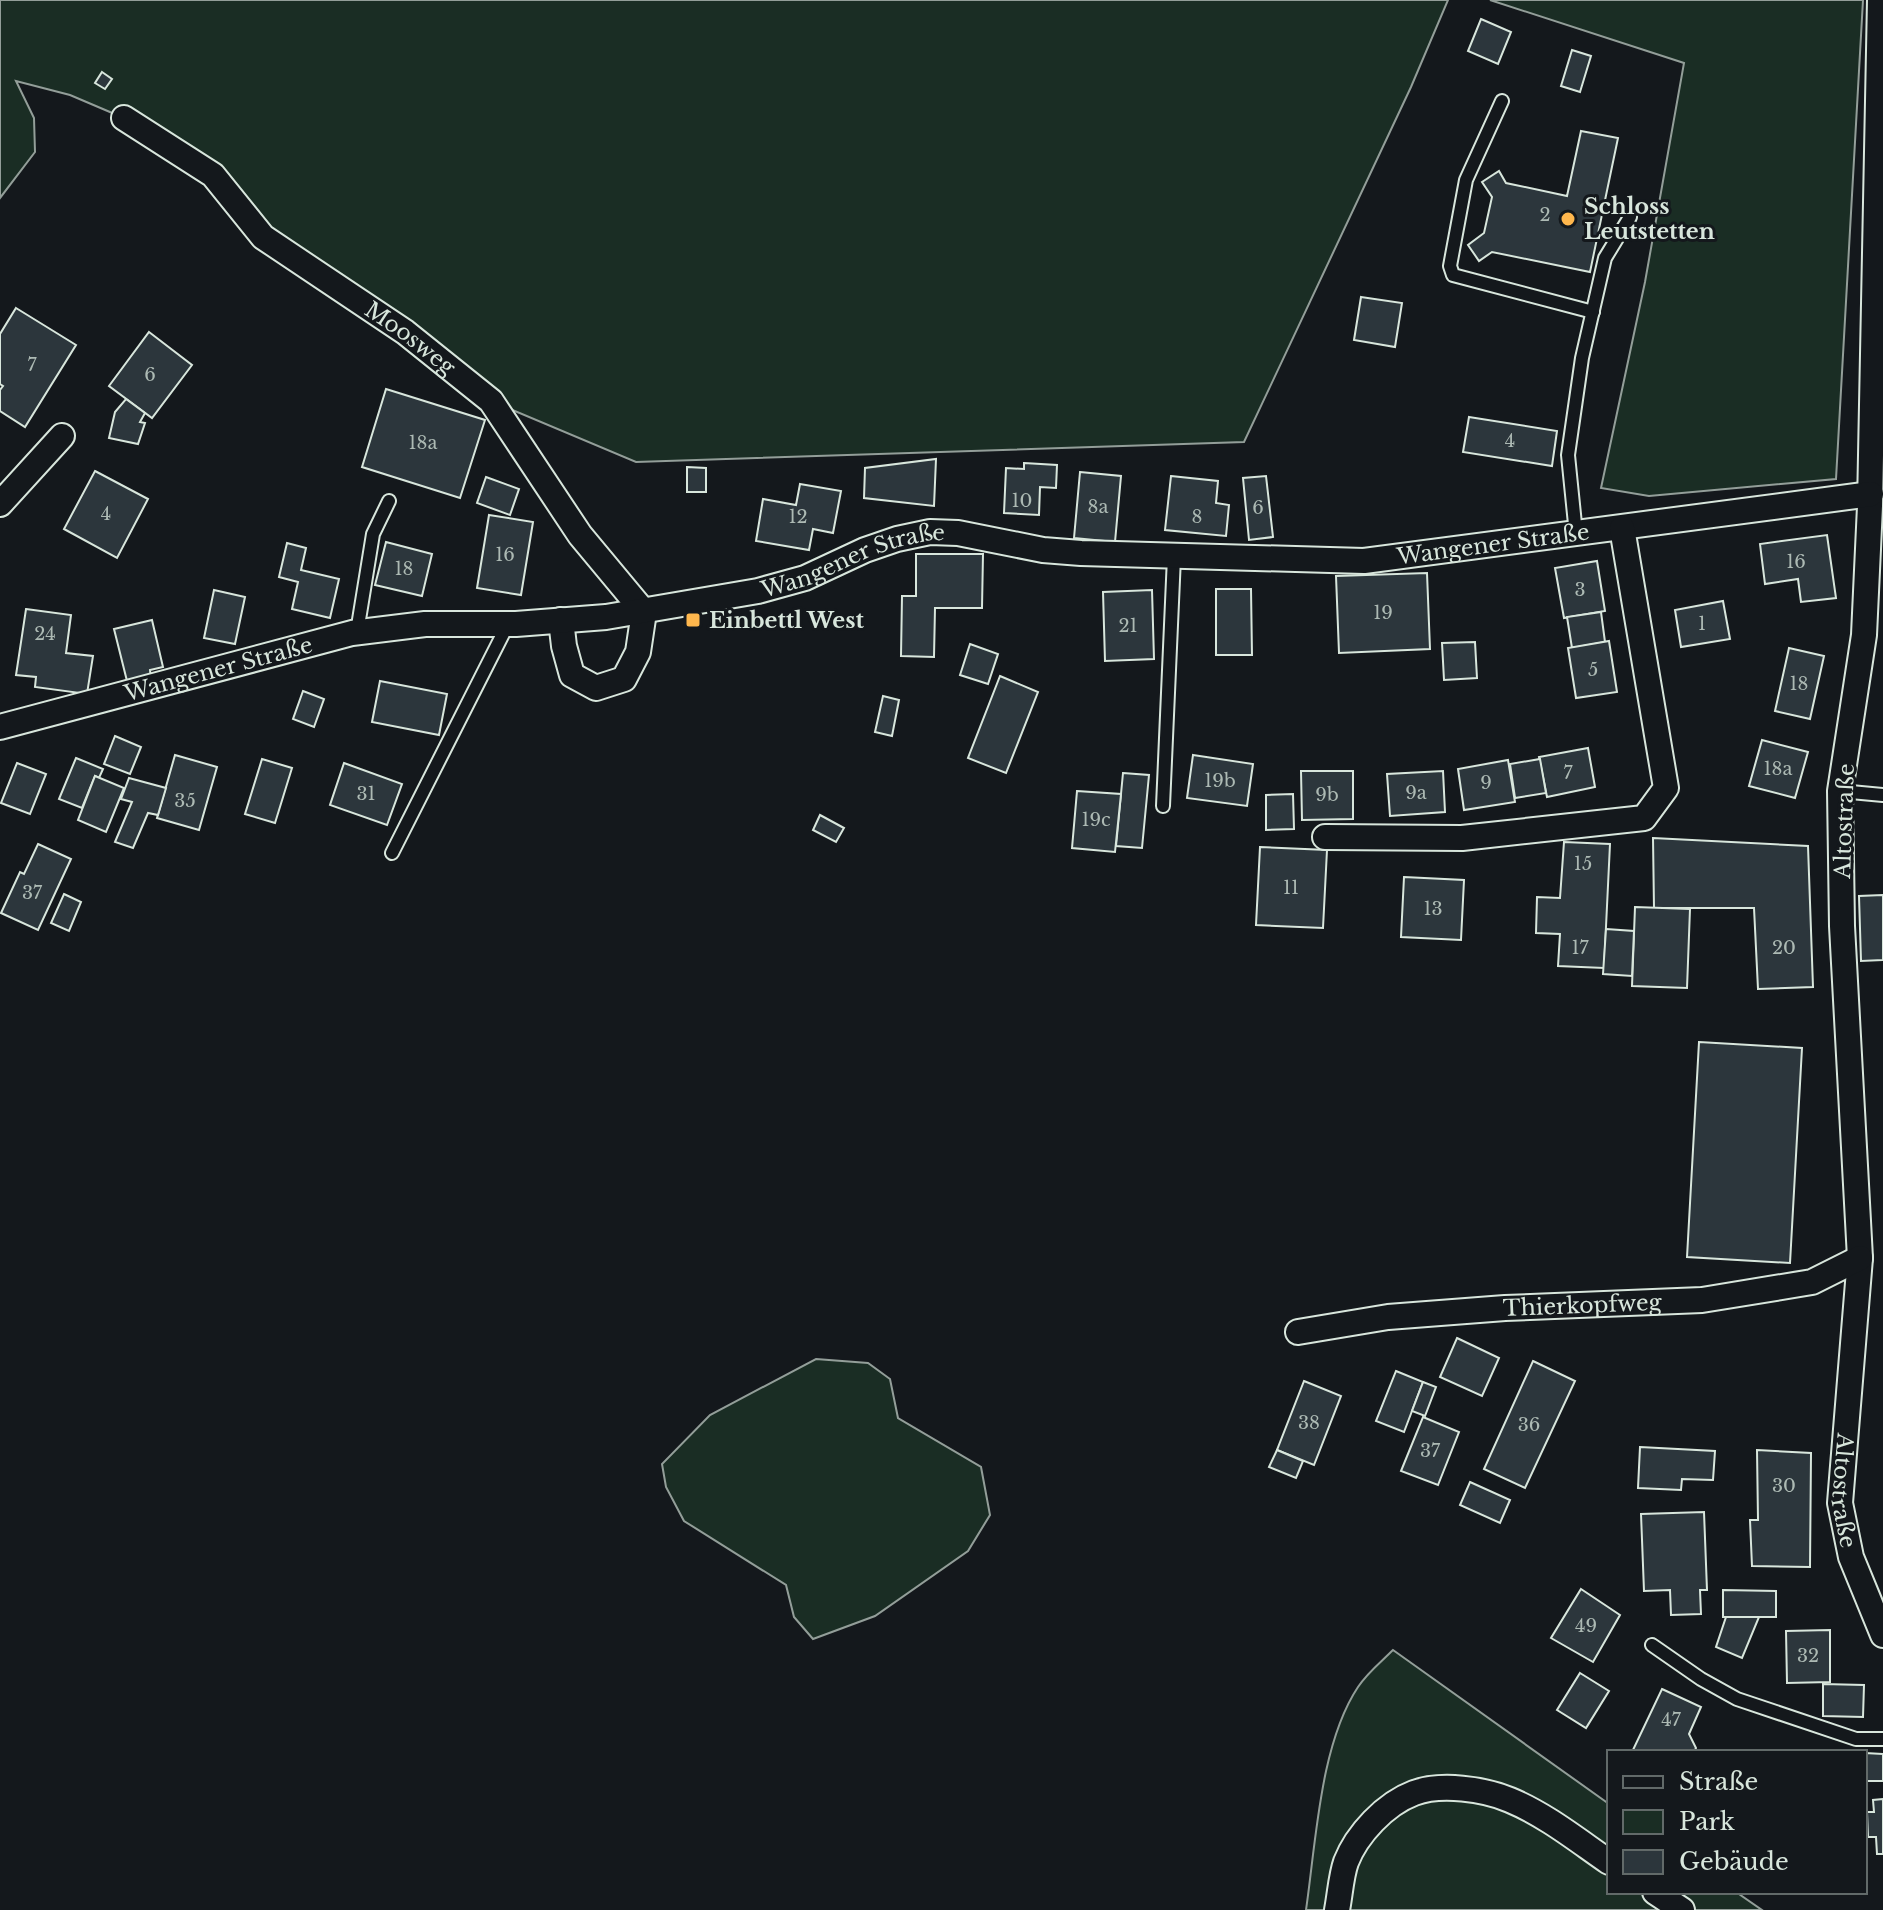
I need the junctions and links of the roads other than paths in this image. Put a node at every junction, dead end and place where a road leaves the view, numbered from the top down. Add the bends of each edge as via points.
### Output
1 (1880, 0) edge
2 (1502, 101) dead end
3 (1879, 114) edge
4 (124, 118) dead end
5 (1630, 217) dead end
6 (1593, 312) junction
7 (62, 436) dead end
8 (389, 501) dead end
9 (1875, 502) edge
10 (0, 504) edge
11 (1622, 528) junction
12 (1576, 534) junction
13 (1174, 557) junction
14 (644, 612) junction
15 (561, 620) junction
16 (508, 624) junction
17 (357, 632) junction
18 (0, 727) edge
19 (1840, 791) junction
20 (1883, 795) edge
21 (1163, 806) dead end
22 (1325, 837) dead end
23 (392, 853) dead end
24 (1860, 1258) junction
25 (1298, 1332) dead end
26 (1883, 1635) edge
27 (1652, 1645) dead end
28 (1883, 1739) edge
29 (1607, 1861) edge
30 (1658, 1894) edge
31 (1337, 1910) edge
32 (1682, 1910) edge

1 - 3 street, Altostraße
2 - 6 lane via 1466,180 1450,266 1453,275
3 - 9 street, Altostraße
4 - 14 street, Moosweg via 213,175 263,237 405,332 491,401 580,535
5 - 6 lane via 1605,258
6 - 12 lane via 1568,455
7 - 10 street
8 - 17 lane via 373,534
9 - 11 street, Wangener Straße
9 - 19 street, Altostraße via 1864,635
11 - 12 street, Wangener Straße
11 - 22 street via 1666,788 1644,818 1462,838
12 - 13 street, Wangener Straße via 1364,561
13 - 14 street, Wangener Straße via 1065,552 930,532 886,543 805,578
13 - 21 lane
14 - 15 street, Wangener Straße
14 - 15 street via 638,652 624,679 596,688 572,675
15 - 16 street, Wangener Straße
16 - 17 street, Wangener Straße via 425,624
16 - 23 lane
17 - 18 street, Wangener Straße
19 - 20 lane
19 - 24 street, Altostraße
24 - 25 street, Thierkopfweg via 1812,1282 1702,1300 1418,1314
24 - 26 street, Altostraße via 1840,1503 1851,1557
27 - 28 lane via 1737,1699 1856,1739
29 - 31 street via 1510,1799 1451,1788 1414,1793 1364,1828 1346,1862
30 - 32 street

